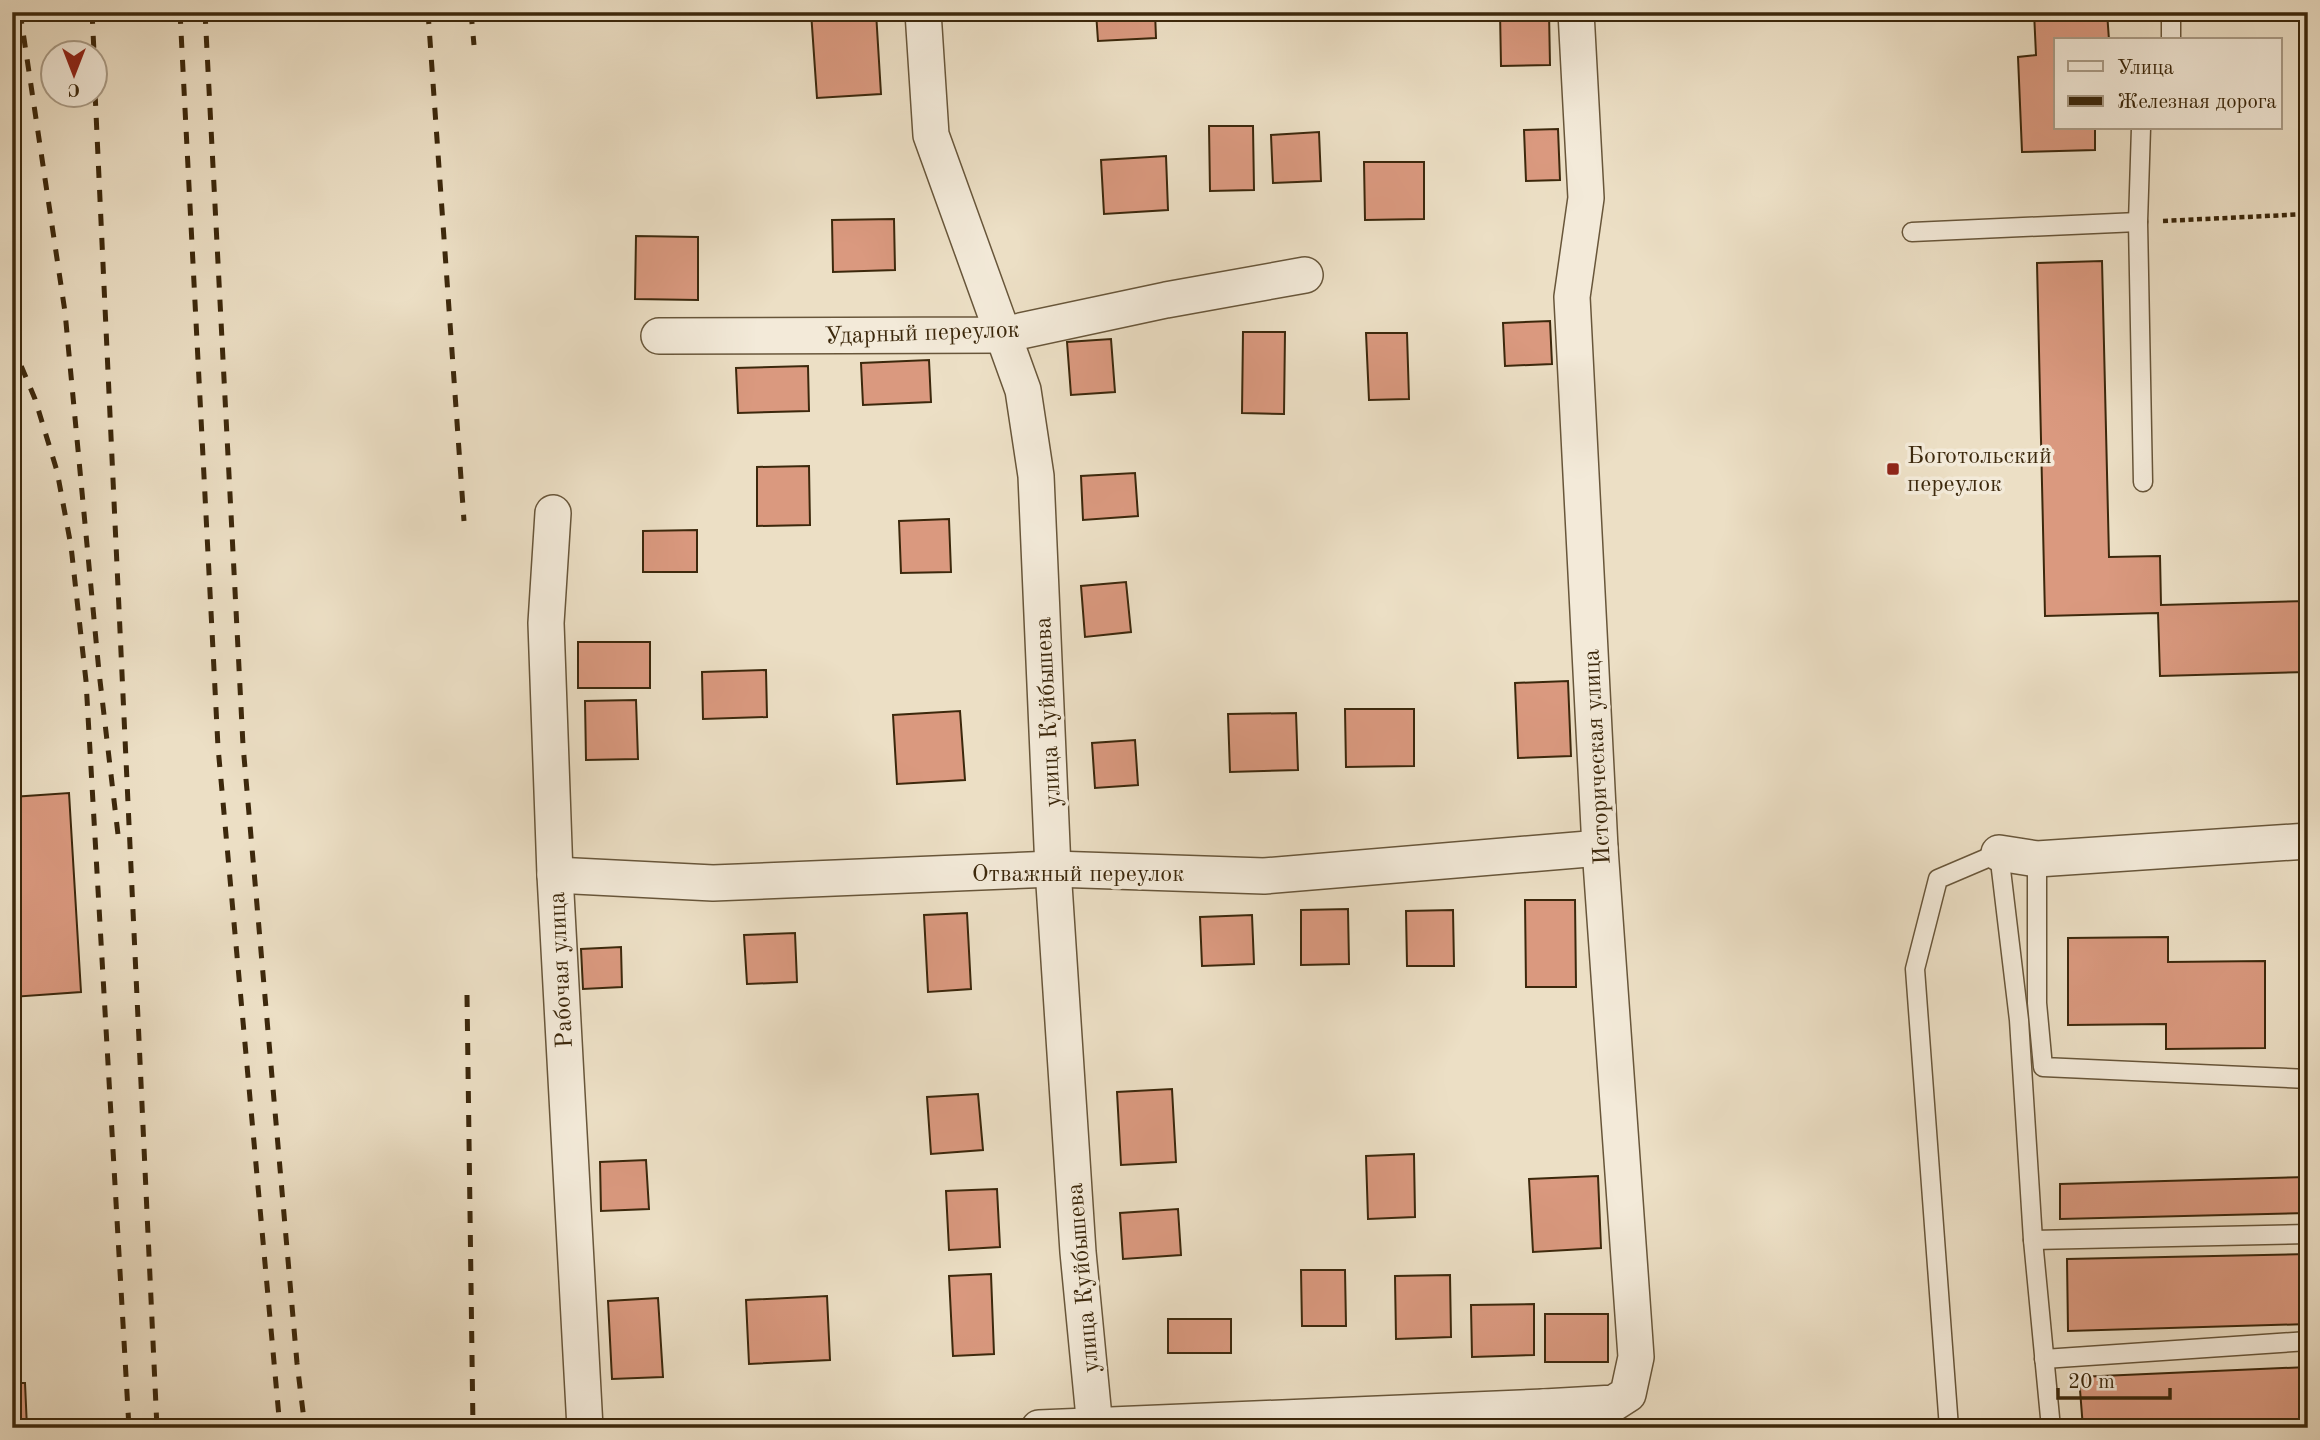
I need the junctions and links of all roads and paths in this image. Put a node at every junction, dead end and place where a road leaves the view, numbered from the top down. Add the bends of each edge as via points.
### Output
1 (923, 12) edge
2 (1576, 12) edge
3 (2171, 12) edge
4 (2171, 38) edge
5 (2141, 130) edge
6 (2308, 214) edge
7 (2138, 222) junction
8 (1912, 232) dead end
9 (1306, 275) dead end
10 (1002, 335) junction
11 (659, 337) dead end
12 (2143, 482) dead end
13 (553, 513) dead end
14 (2308, 841) edge
15 (1601, 848) junction
16 (1999, 853) junction
17 (2037, 859) junction
18 (1054, 869) junction
19 (555, 875) junction
20 (2308, 1079) edge
21 (2308, 1234) edge
22 (2033, 1240) junction
23 (2308, 1341) edge
24 (2044, 1359) junction
25 (1544, 1417) edge
26 (1094, 1426) edge
27 (585, 1428) edge
28 (1039, 1428) edge
29 (1949, 1428) edge
30 (2051, 1428) edge

1 - 10 street, улица Куйбышева via 932,135
2 - 15 street, Историческая улица via 1586,198 1572,297
3 - 4 lane
5 - 7 lane
6 - 7 path
7 - 8 lane
7 - 12 lane
9 - 10 street, Ударный переулок
10 - 11 street, Ударный переулок
10 - 18 street, улица Куйбышева via 1023,390 1036,476
13 - 19 street, Рабочая улица via 546,623
14 - 17 street
15 - 18 street, Отважный переулок via 1264,876
15 - 25 street, Историческая улица via 1634,1377 1628,1394 1614,1403
16 - 17 street
16 - 22 lane via 2019,1020
16 - 29 lane via 1938,879 1915,969
17 - 20 lane via 2037,1003 2043,1067
18 - 19 street, Отважный переулок via 713,883
18 - 26 street, улица Куйбышева
19 - 27 street, Рабочая улица
21 - 22 lane
22 - 24 lane
23 - 24 lane
24 - 30 lane
25 - 26 street, Историческая улица
26 - 28 street, Историческая улица

